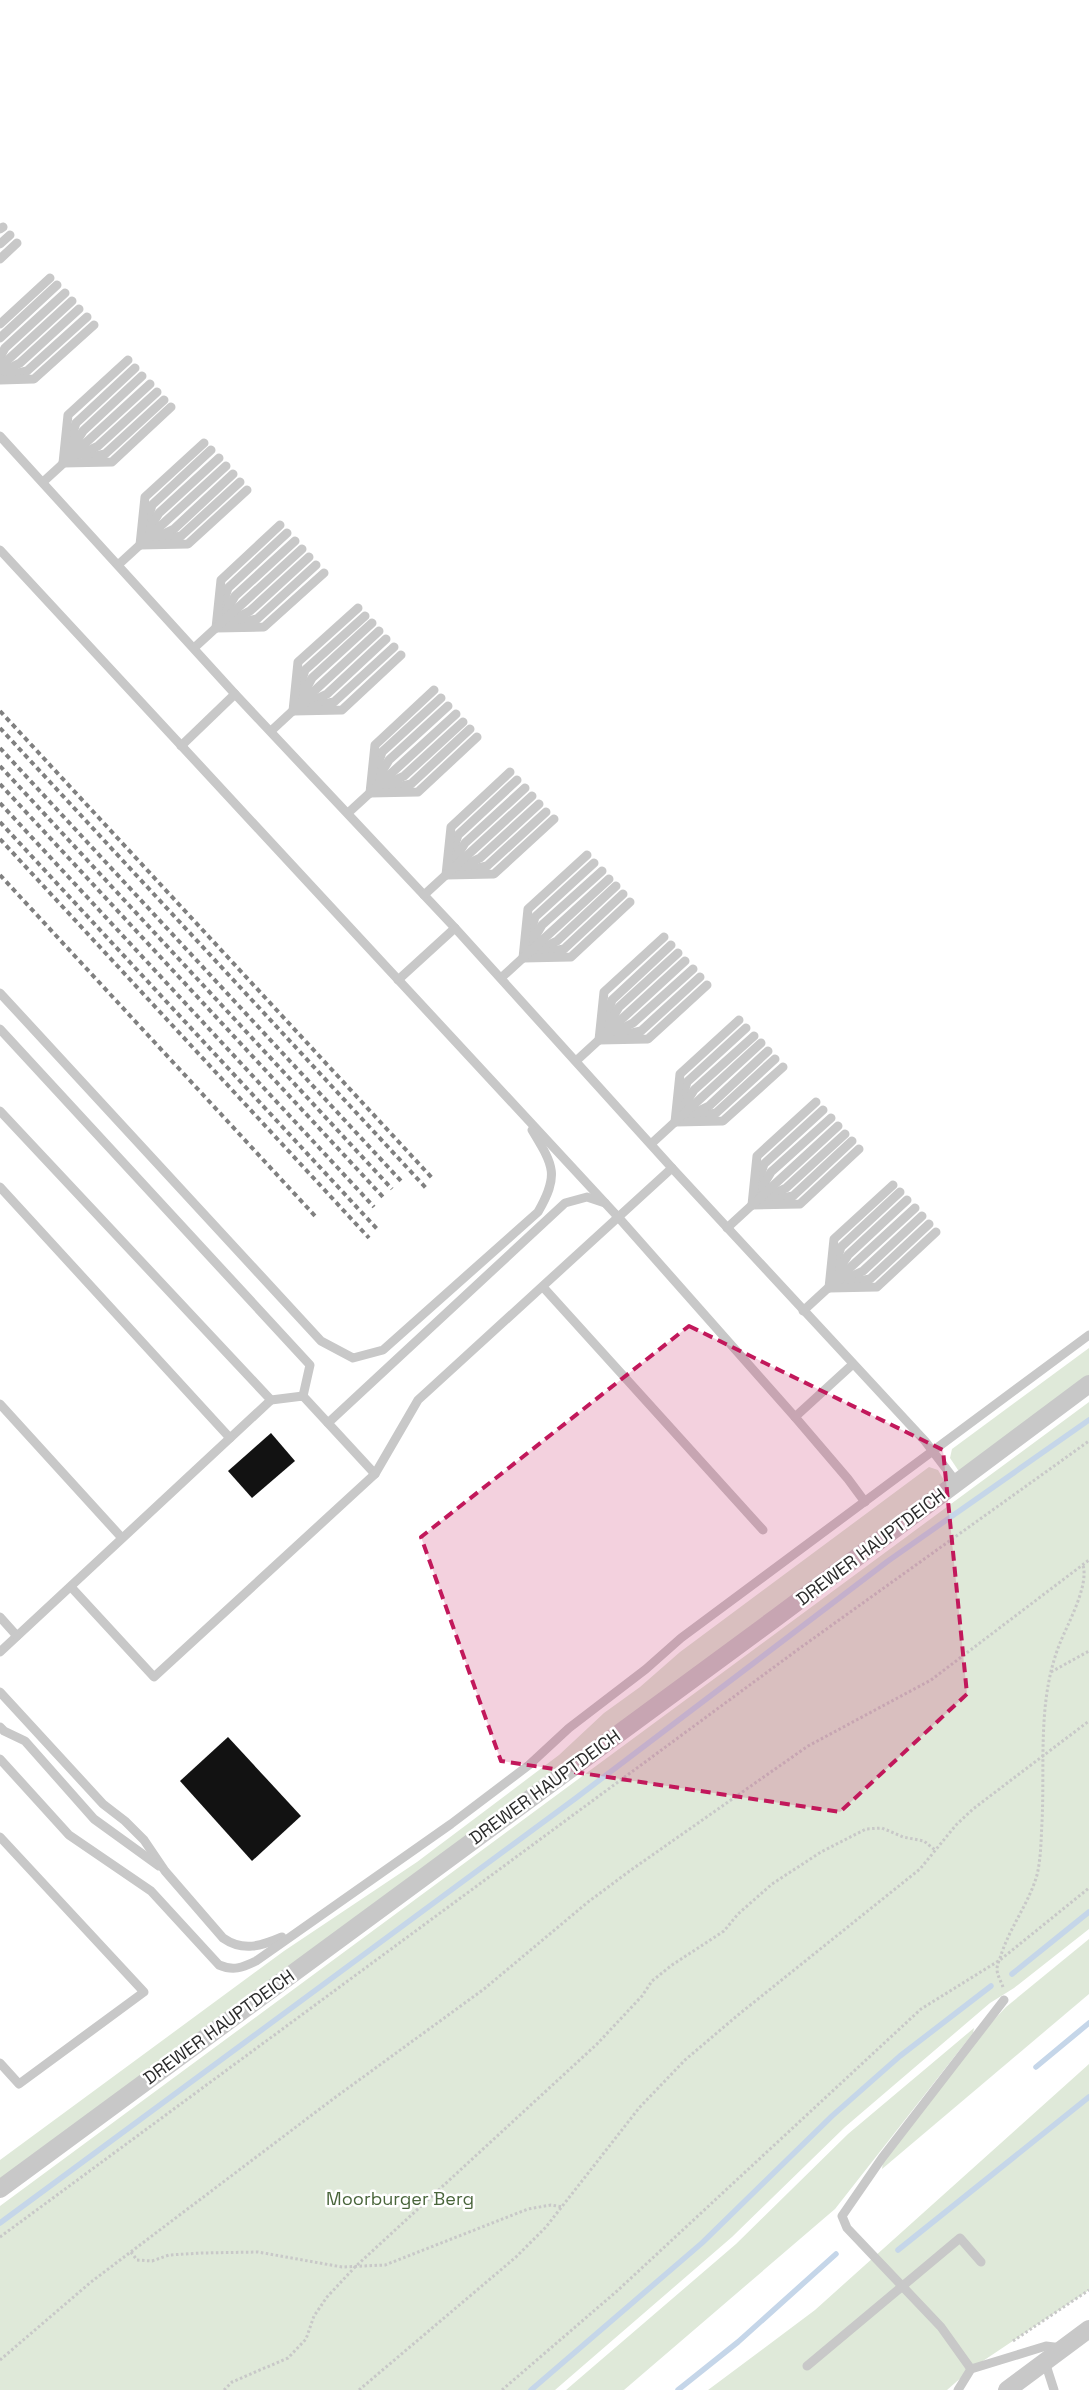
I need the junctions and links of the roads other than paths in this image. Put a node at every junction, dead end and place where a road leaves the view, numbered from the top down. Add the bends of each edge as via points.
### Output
1 (10, 235) dead end
2 (17, 243) dead end
3 (0, 244) edge
4 (0, 258) edge
5 (50, 278) dead end
6 (58, 285) dead end
7 (65, 293) dead end
8 (72, 301) dead end
9 (79, 309) dead end
10 (86, 317) dead end
11 (0, 324) edge
12 (94, 325) dead end
13 (0, 338) edge
14 (0, 357) edge
15 (128, 360) dead end
16 (0, 367) edge
17 (135, 368) dead end
18 (0, 373) edge
19 (142, 376) dead end
20 (0, 379) edge
21 (150, 384) dead end
22 (157, 392) dead end
23 (164, 400) dead end
24 (171, 407) dead end
25 (1, 439) edge
26 (204, 443) dead end
27 (211, 450) dead end
28 (219, 458) dead end
29 (63, 463) junction
30 (226, 466) dead end
31 (233, 474) dead end
32 (43, 482) junction
33 (240, 482) dead end
34 (248, 490) dead end
35 (280, 525) dead end
36 (287, 533) dead end
37 (295, 541) dead end
38 (140, 545) junction
39 (302, 549) dead end
40 (0, 550) edge
41 (309, 557) dead end
42 (118, 565) junction
43 (316, 565) dead end
44 (324, 573) dead end
45 (358, 608) dead end
46 (365, 616) dead end
47 (372, 624) dead end
48 (216, 628) junction
49 (379, 631) dead end
50 (386, 639) dead end
51 (394, 647) dead end
52 (194, 648) junction
53 (401, 655) dead end
54 (434, 690) dead end
55 (235, 694) junction
56 (441, 698) dead end
57 (448, 706) dead end
58 (293, 711) junction
59 (456, 714) dead end
60 (463, 722) dead end
61 (470, 730) dead end
62 (271, 731) junction
63 (477, 737) dead end
64 (181, 746) junction
65 (510, 772) dead end
66 (517, 780) dead end
67 (525, 788) dead end
68 (370, 793) junction
69 (532, 796) dead end
70 (539, 804) dead end
71 (546, 812) dead end
72 (348, 813) junction
73 (554, 820) dead end
74 (587, 855) dead end
75 (594, 863) dead end
76 (602, 871) dead end
77 (446, 875) junction
78 (609, 878) dead end
79 (616, 886) dead end
80 (623, 894) dead end
81 (424, 895) junction
82 (630, 902) dead end
83 (455, 928) junction
84 (664, 937) dead end
85 (671, 945) dead end
86 (678, 953) dead end
87 (523, 958) junction
88 (685, 961) dead end
89 (693, 969) dead end
90 (700, 977) dead end
91 (501, 978) junction
92 (398, 980) junction
93 (707, 985) dead end
94 (0, 993) edge
95 (739, 1020) dead end
96 (746, 1028) dead end
97 (0, 1029) edge
98 (754, 1036) dead end
99 (599, 1040) junction
100 (761, 1043) dead end
101 (768, 1051) dead end
102 (775, 1059) dead end
103 (576, 1061) junction
104 (782, 1067) dead end
105 (816, 1102) dead end
106 (0, 1110) edge
107 (823, 1110) dead end
108 (523, 1115) junction
109 (830, 1118) dead end
110 (675, 1122) junction
111 (838, 1126) dead end
112 (845, 1134) dead end
113 (852, 1141) dead end
114 (651, 1144) junction
115 (859, 1149) dead end
116 (672, 1168) junction
117 (893, 1185) dead end
118 (0, 1187) edge
119 (900, 1192) dead end
120 (907, 1200) dead end
121 (605, 1203) junction
122 (752, 1205) junction
123 (915, 1208) dead end
124 (922, 1216) dead end
125 (619, 1218) junction
126 (929, 1224) dead end
127 (727, 1228) junction
128 (936, 1232) dead end
129 (543, 1287) junction
130 (829, 1288) junction
131 (803, 1311) junction
132 (1089, 1336) edge
133 (853, 1364) junction
134 (1089, 1384) edge
135 (303, 1396) junction
136 (271, 1400) junction
137 (0, 1404) edge
138 (795, 1417) junction
139 (328, 1423) junction
140 (230, 1438) junction
141 (933, 1452) junction
142 (375, 1474) junction
143 (957, 1483) junction
144 (865, 1502) junction
145 (763, 1530) dead end
146 (122, 1538) junction
147 (71, 1586) junction
148 (0, 1618) edge
149 (17, 1636) junction
150 (0, 1652) edge
151 (0, 1692) edge
152 (0, 1727) edge
153 (0, 1760) edge
154 (0, 1837) edge
155 (165, 1871) junction
156 (296, 1931) junction
157 (1004, 2000) road end
158 (0, 2063) edge
159 (0, 2189) edge
160 (981, 2262) dead end
161 (903, 2286) junction
162 (1089, 2329) edge
163 (1062, 2348) junction
164 (1045, 2362) junction
165 (807, 2366) dead end
166 (972, 2369) junction
167 (958, 2390) edge
168 (1007, 2390) edge
169 (1054, 2390) edge

1 - 3 lane
2 - 4 lane
5 - 11 lane
6 - 13 lane
7 - 14 lane via 5,348
8 - 16 lane
9 - 18 lane via 20,364
10 - 20 lane via 27,372
12 - 20 lane via 34,379
15 - 29 lane via 68,415
17 - 29 lane via 76,422
19 - 29 lane via 83,430
21 - 29 lane
22 - 29 lane via 98,446
23 - 29 lane via 105,454
24 - 29 lane via 112,462
25 - 32 lane
26 - 38 lane via 145,497
27 - 38 lane via 152,505
28 - 38 lane via 159,513
29 - 32 lane
30 - 38 lane
31 - 38 lane via 174,528
32 - 42 lane
33 - 38 lane via 181,536
34 - 38 lane via 188,544
35 - 48 lane via 221,580
36 - 48 lane via 228,588
37 - 48 lane via 235,596
38 - 42 lane
39 - 48 lane
40 - 64 lane
41 - 48 lane via 250,611
42 - 52 lane
43 - 48 lane via 257,619
44 - 48 lane via 264,627
45 - 58 lane via 298,662
46 - 58 lane via 305,670
47 - 58 lane via 312,678
48 - 52 lane
49 - 58 lane
50 - 58 lane via 327,694
51 - 58 lane via 334,702
52 - 55 lane
53 - 58 lane via 342,710
54 - 68 lane via 375,745
55 - 62 lane
55 - 64 lane
56 - 68 lane via 382,752
57 - 68 lane via 389,760
58 - 62 lane
59 - 68 lane
60 - 68 lane via 404,776
61 - 68 lane via 411,784
62 - 72 lane
63 - 68 lane via 418,792
64 - 92 lane
65 - 77 lane via 451,827
66 - 77 lane via 458,835
67 - 77 lane via 465,843
68 - 72 lane
69 - 77 lane
70 - 77 lane via 480,858
71 - 77 lane via 487,866
72 - 81 lane
73 - 77 lane via 494,874
74 - 87 lane via 528,909
75 - 87 lane via 535,917
76 - 87 lane via 542,925
77 - 81 lane
78 - 87 lane
79 - 87 lane via 557,941
80 - 87 lane via 564,949
81 - 83 lane
82 - 87 lane via 571,957
83 - 91 lane
83 - 92 lane
84 - 99 lane via 604,992
85 - 99 lane via 612,1000
86 - 99 lane via 619,1007
87 - 91 lane
88 - 99 lane
89 - 99 lane via 633,1023
90 - 99 lane via 640,1031
91 - 103 lane
92 - 108 lane
93 - 99 lane via 648,1039
94 - 108 lane via 320,1341 353,1358 383,1350 538,1212 550,1191 552,1168
95 - 110 lane via 680,1074
96 - 110 lane via 687,1082
97 - 135 lane via 310,1365
98 - 110 lane via 694,1090
99 - 103 lane
100 - 110 lane
101 - 110 lane via 709,1106
102 - 110 lane via 716,1114
103 - 114 lane
104 - 110 lane via 723,1122
105 - 122 lane via 757,1156
106 - 136 lane
107 - 122 lane via 764,1164
108 - 121 lane
109 - 122 lane via 771,1172
110 - 114 lane
111 - 122 lane
112 - 122 lane via 786,1188
113 - 122 lane via 793,1196
114 - 116 lane
115 - 122 lane via 800,1204
116 - 125 lane
116 - 127 lane
117 - 130 lane via 834,1239
118 - 140 lane
119 - 130 lane via 841,1247
120 - 130 lane via 848,1255
121 - 125 lane
121 - 139 lane via 586,1198 565,1203
122 - 127 lane
123 - 130 lane
124 - 130 lane via 862,1271
125 - 129 lane
125 - 138 lane
126 - 130 lane via 870,1279
127 - 131 lane
128 - 130 lane via 877,1287
129 - 142 lane via 418,1400
129 - 145 lane
130 - 131 lane
131 - 133 lane
132 - 141 lane
133 - 138 lane
133 - 141 lane
134 - 143 street, DREWER HAUPTDEICH
135 - 136 lane
135 - 139 lane
136 - 140 lane
137 - 146 lane
138 - 144 lane
139 - 142 lane
140 - 146 lane
141 - 143 lane
141 - 144 lane
142 - 147 lane via 154,1677
143 - 159 street, DREWER HAUPTDEICH
144 - 156 lane via 681,1638 490,1795
146 - 147 lane
147 - 149 lane
148 - 149 lane
149 - 150 lane
151 - 155 lane via 103,1804 144,1840
152 - 155 lane via 25,1741 94,1819
153 - 156 lane via 69,1835 151,1891 219,1964 228,1969 243,1967
154 - 158 lane via 144,1992 20,2084
155 - 156 lane via 212,1927 232,1944 251,1947
157 - 161 lane via 882,2158 842,2216 847,2228
160 - 161 lane via 960,2238
161 - 165 lane
161 - 166 lane via 941,2327
162 - 163 street
163 - 164 street
163 - 166 lane via 1046,2346
164 - 168 street
164 - 169 lane
166 - 167 lane

